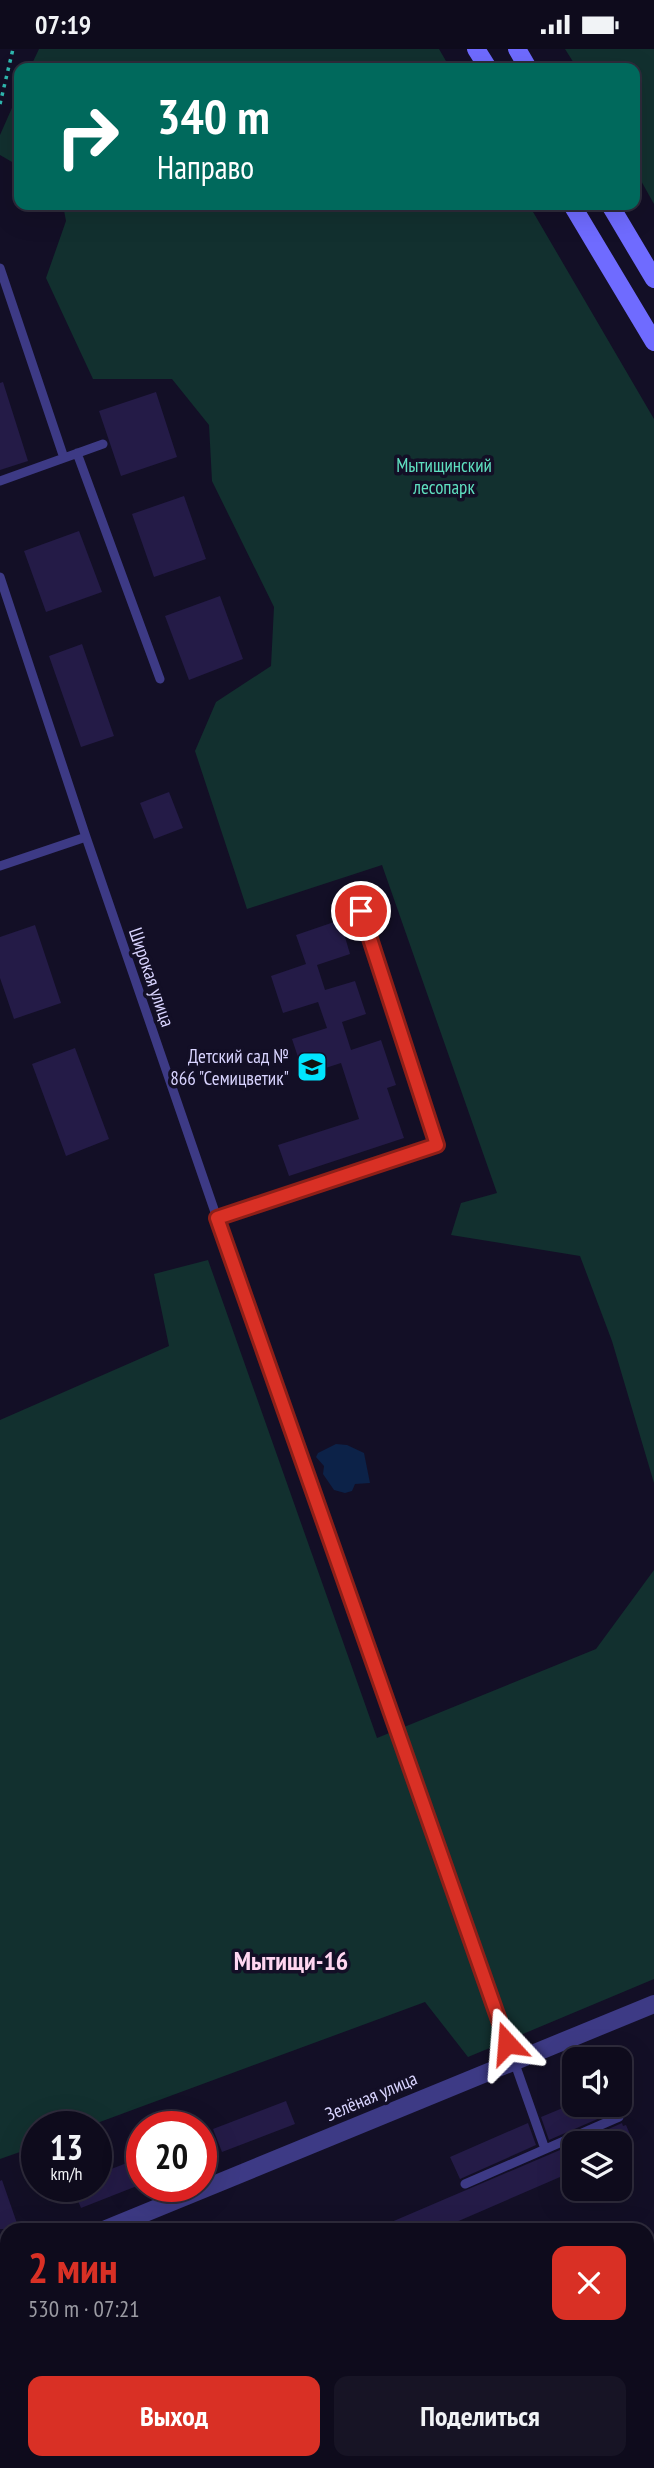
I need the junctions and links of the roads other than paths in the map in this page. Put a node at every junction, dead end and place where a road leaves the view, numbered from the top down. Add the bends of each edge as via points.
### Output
1 (575, 210) edge
2 (613, 210) edge
3 (0, 268) edge
4 (654, 279) edge
5 (654, 342) edge
6 (103, 444) dead end
7 (77, 453) junction
8 (64, 458) junction
9 (0, 481) edge
10 (0, 577) edge
11 (160, 680) dead end
12 (86, 837) junction
13 (0, 866) edge
14 (361, 911) dead end
15 (217, 1218) junction
16 (654, 2004) edge
17 (513, 2060) junction
18 (618, 2117) dead end
19 (545, 2149) junction
20 (465, 2184) dead end
21 (120, 2223) edge

1 - 5 main road
2 - 4 main road
3 - 8 lane
6 - 7 lane
7 - 8 lane
7 - 11 lane
8 - 9 lane
10 - 12 lane, Широкая улица
12 - 13 lane
12 - 15 lane, Широкая улица
14 - 15 lane via 437,1145
15 - 17 lane, Широкая улица
16 - 17 street, Зелёная улица
17 - 19 lane, Широкая улица
17 - 21 street, Зелёная улица
18 - 19 lane
19 - 20 lane

